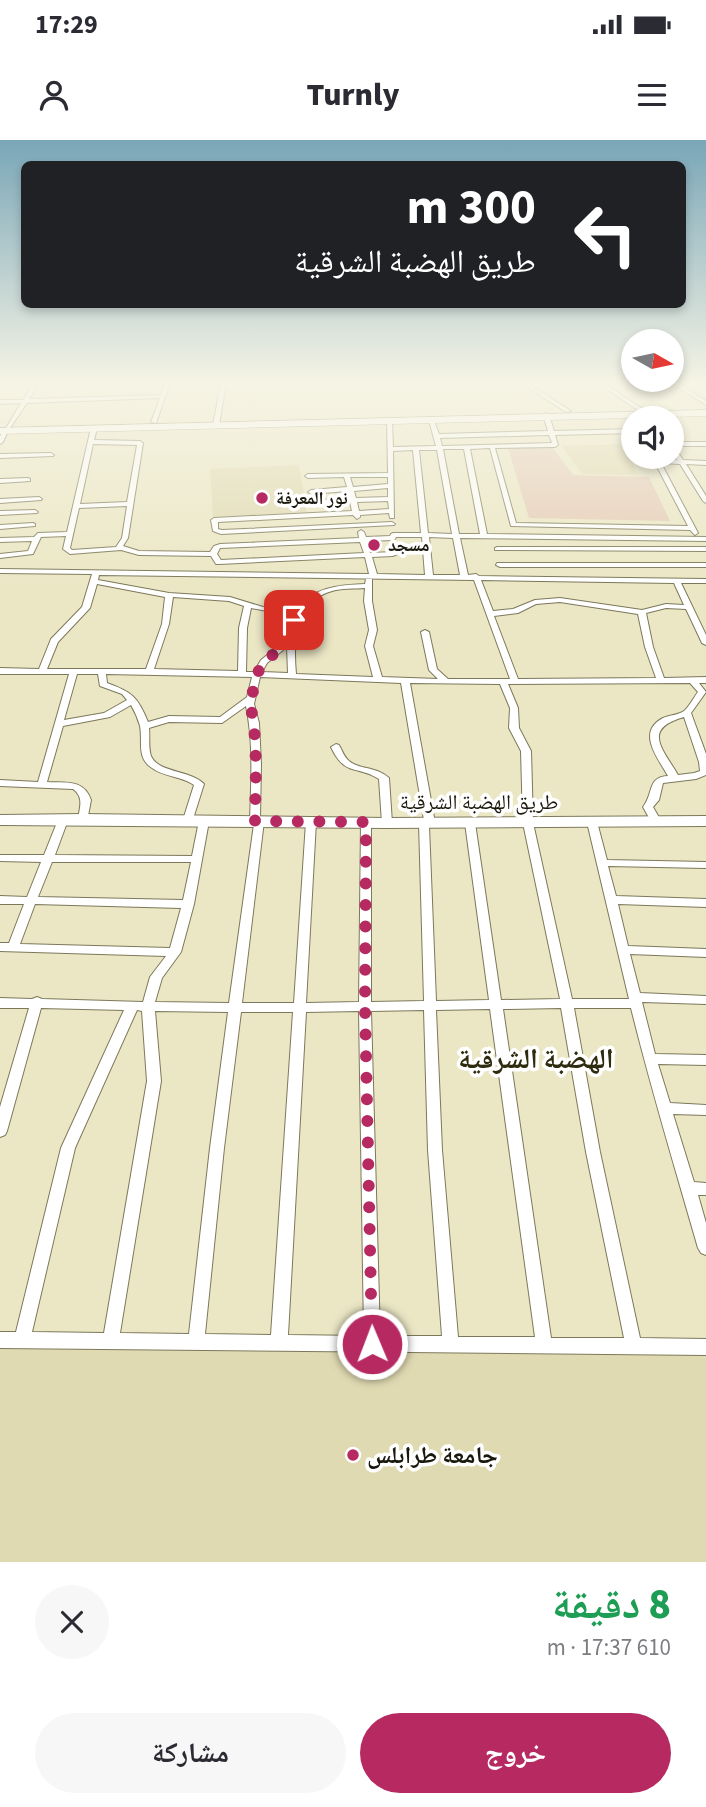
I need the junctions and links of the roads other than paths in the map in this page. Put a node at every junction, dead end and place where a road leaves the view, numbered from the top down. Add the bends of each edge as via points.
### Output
1 (89, 449) edge
2 (140, 449) edge
3 (388, 449) edge
4 (416, 449) edge
5 (441, 449) edge
6 (467, 449) edge
7 (493, 449) edge
8 (51, 455) dead end
9 (0, 456) edge
10 (684, 463) edge
11 (706, 463) edge
12 (684, 465) edge
13 (661, 469) edge
14 (347, 475) junction
15 (390, 475) junction
16 (308, 476) dead end
17 (28, 480) dead end
18 (0, 481) edge
19 (391, 486) junction
20 (350, 490) junction
21 (310, 492) dead end
22 (39, 499) dead end
23 (392, 499) junction
24 (352, 500) junction
25 (0, 501) edge
26 (706, 501) edge
27 (310, 502) dead end
28 (130, 504) junction
29 (76, 506) junction
30 (392, 511) junction
31 (35, 512) dead end
32 (0, 513) edge
33 (356, 513) junction
34 (392, 524) junction
35 (33, 525) dead end
36 (360, 526) junction
37 (0, 527) edge
38 (692, 528) junction
39 (69, 534) junction
40 (425, 536) junction
41 (454, 536) junction
42 (484, 536) junction
43 (393, 537) junction
44 (494, 537) junction
45 (35, 539) junction
46 (363, 539) junction
47 (702, 539) edge
48 (0, 540) edge
49 (121, 548) junction
50 (496, 549) junction
51 (112, 550) junction
52 (705, 551) edge
53 (213, 554) junction
54 (393, 554) junction
55 (367, 555) junction
56 (0, 556) edge
57 (500, 565) junction
58 (706, 565) edge
59 (0, 571) edge
60 (102, 572) junction
61 (371, 574) junction
62 (394, 575) junction
63 (429, 575) junction
64 (464, 576) junction
65 (477, 576) junction
66 (502, 576) junction
67 (676, 580) junction
68 (94, 581) junction
69 (706, 581) edge
70 (369, 586) junction
71 (169, 595) junction
72 (248, 606) junction
73 (688, 607) junction
74 (642, 612) junction
75 (299, 614) junction
76 (489, 614) junction
77 (425, 632) dead end
78 (289, 641) junction
79 (706, 643) edge
80 (42, 671) junction
81 (74, 671) junction
82 (1, 672) edge
83 (102, 672) junction
84 (149, 672) junction
85 (242, 674) junction
86 (257, 674) junction
87 (292, 676) junction
88 (378, 679) junction
89 (661, 680) junction
90 (692, 680) junction
91 (706, 680) edge
92 (405, 681) junction
93 (447, 682) junction
94 (503, 682) junction
95 (515, 682) junction
96 (704, 692) edge
97 (251, 698) junction
98 (132, 700) junction
99 (687, 713) junction
100 (58, 724) junction
101 (145, 726) junction
102 (336, 747) dead end
103 (674, 777) junction
104 (0, 783) edge
105 (42, 784) junction
106 (83, 819) junction
107 (0, 820) edge
108 (63, 820) junction
109 (188, 820) junction
110 (204, 821) junction
111 (257, 821) junction
112 (656, 821) junction
113 (706, 821) edge
114 (312, 822) junction
115 (366, 822) junction
116 (592, 822) junction
117 (387, 823) junction
118 (427, 823) junction
119 (470, 823) junction
120 (528, 823) junction
121 (0, 858) edge
122 (48, 858) junction
123 (196, 859) junction
124 (603, 863) junction
125 (706, 865) edge
126 (31, 899) junction
127 (0, 900) edge
128 (611, 900) junction
129 (706, 903) edge
130 (188, 904) junction
131 (0, 947) edge
132 (13, 947) junction
133 (625, 950) junction
134 (175, 951) junction
135 (706, 953) edge
136 (636, 1000) junction
137 (706, 1000) edge
138 (37, 1002) junction
139 (0, 1003) edge
140 (140, 1005) junction
141 (495, 1005) junction
142 (567, 1005) junction
143 (430, 1006) junction
144 (300, 1007) junction
145 (365, 1007) junction
146 (234, 1008) junction
147 (650, 1059) junction
148 (706, 1060) edge
149 (664, 1108) junction
150 (706, 1110) edge
151 (0, 1131) edge
152 (687, 1188) junction
153 (706, 1189) edge
154 (706, 1248) edge
155 (0, 1340) edge
156 (22, 1340) junction
157 (111, 1341) junction
158 (196, 1342) junction
159 (279, 1343) junction
160 (372, 1344) junction
161 (451, 1345) junction
162 (544, 1346) junction
163 (634, 1347) junction
164 (706, 1347) edge

1 - 29 street
2 - 28 street
3 - 15 street
4 - 40 street
5 - 41 street
6 - 42 street
7 - 38 street via 513,525
8 - 9 street
10 - 11 street
12 - 26 street
13 - 38 street
14 - 15 street
14 - 16 street
14 - 20 street
15 - 19 street
17 - 18 street
19 - 20 street
19 - 23 street
20 - 21 street
20 - 24 street
22 - 25 street
23 - 24 street
23 - 30 street
24 - 27 street
24 - 33 street
28 - 29 street
28 - 49 street
29 - 39 street
30 - 33 street
30 - 34 street
31 - 32 street
33 - 36 street
33 - 36 street via 214,520 215,530
34 - 36 street
34 - 43 street
35 - 37 street
36 - 46 street
38 - 47 street
39 - 45 street via 41,534
39 - 51 street via 67,551
40 - 41 street
40 - 43 street
40 - 63 street
41 - 42 street
41 - 64 street
42 - 44 street
43 - 46 street
43 - 54 street
44 - 47 street
44 - 50 street
45 - 48 street
45 - 56 street via 31,553
46 - 53 street via 220,546
46 - 55 street
47 - 52 street
49 - 51 street
49 - 53 street via 139,553
50 - 52 street
50 - 57 street
51 - 60 street
53 - 55 street via 219,562
54 - 55 street
54 - 62 street
55 - 61 street
57 - 58 street
57 - 66 street
59 - 60 street
60 - 61 street
60 - 68 street
61 - 62 street
61 - 70 street
62 - 63 street
63 - 64 street
64 - 65 street
65 - 66 street
65 - 76 street
66 - 67 street
67 - 69 street
67 - 73 street
68 - 71 street
68 - 80 street via 86,608 54,641
70 - 75 street via 313,596
70 - 88 street via 373,630 369,646
71 - 72 street via 230,598
71 - 84 street
72 - 75 street
72 - 85 street
73 - 74 street
73 - 79 street
74 - 76 street via 560,600
74 - 89 street
75 - 78 street
76 - 95 street
77 - 93 street via 433,670
78 - 86 street
78 - 87 street
80 - 81 street
80 - 82 street
81 - 83 street
81 - 100 street
83 - 84 street
83 - 98 street via 103,684 125,692
84 - 85 street
85 - 86 street
86 - 87 street
86 - 97 street
87 - 88 street
88 - 92 street
89 - 90 street
89 - 95 street
90 - 91 street
90 - 96 street
92 - 93 street
92 - 118 street
93 - 94 street
94 - 95 street
94 - 120 street via 514,708 514,728 526,751
96 - 99 street
97 - 101 street via 222,720 169,719
97 - 111 street
98 - 100 street via 99,717
98 - 101 street
99 - 103 street via 667,718 653,733
99 - 103 street via 705,772
100 - 105 street
101 - 109 street via 150,763 190,776 199,784
102 - 117 street via 349,767 384,778
103 - 112 street via 658,782 648,806
104 - 105 street
105 - 106 street via 76,786 86,792
106 - 108 main road, طريق الهضبة الشرقية
106 - 109 main road, طريق الهضبة الشرقية
107 - 108 main road, طريق الهضبة الشرقية
108 - 122 street
109 - 110 main road, طريق الهضبة الشرقية
110 - 111 main road, طريق الهضبة الشرقية
110 - 123 street
111 - 114 main road, طريق الهضبة الشرقية
111 - 146 street
112 - 113 main road, طريق الهضبة الشرقية
112 - 116 main road, طريق الهضبة الشرقية
114 - 115 main road, طريق الهضبة الشرقية
114 - 144 street
115 - 117 main road, طريق الهضبة الشرقية
115 - 145 street
116 - 120 main road, طريق الهضبة الشرقية
116 - 124 street
117 - 118 main road, طريق الهضبة الشرقية
118 - 119 main road, طريق الهضبة الشرقية
118 - 143 street
119 - 120 main road, طريق الهضبة الشرقية
119 - 141 street
120 - 142 street
121 - 122 street
122 - 123 street
122 - 126 street
123 - 130 street
124 - 125 street
124 - 128 street
126 - 127 street
126 - 130 street
126 - 132 street
128 - 129 street
128 - 133 street
130 - 134 street
131 - 132 street
132 - 134 street
133 - 135 street
133 - 136 street
134 - 140 street
136 - 137 street
136 - 142 street
136 - 147 street
138 - 139 street
138 - 140 street
138 - 151 street
140 - 146 street
140 - 156 street via 68,1148
140 - 157 street via 154,1081
141 - 142 street
141 - 143 street
141 - 162 street
142 - 163 street
143 - 145 street
143 - 161 street via 435,1150
144 - 145 street
144 - 146 street
144 - 159 street
145 - 160 street
146 - 158 street
147 - 148 street
147 - 149 street
149 - 150 street
149 - 152 street
152 - 153 street
152 - 154 street
155 - 156 street
156 - 157 street
157 - 158 street
158 - 159 street
159 - 160 street
160 - 161 street
161 - 162 street
162 - 163 street
163 - 164 street

